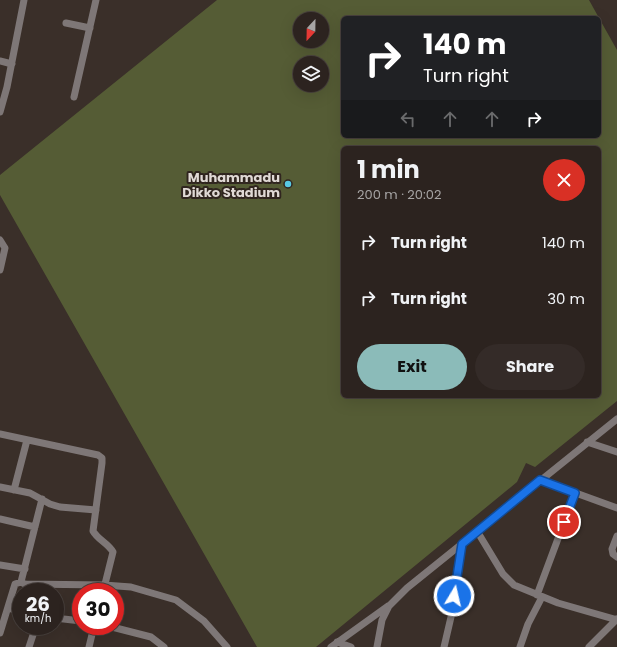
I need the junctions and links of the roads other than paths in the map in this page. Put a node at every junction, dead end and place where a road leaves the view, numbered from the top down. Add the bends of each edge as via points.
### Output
1 (24, 0) edge
2 (96, 0) edge
3 (66, 23) dead end
4 (90, 28) junction
5 (0, 61) edge
6 (12, 64) junction
7 (74, 97) dead end
8 (0, 112) edge
9 (0, 240) edge
10 (0, 270) edge
11 (617, 419) edge
12 (0, 434) edge
13 (27, 440) junction
14 (587, 442) junction
15 (617, 452) edge
16 (540, 480) junction
17 (0, 487) edge
18 (14, 490) junction
19 (575, 493) junction
20 (42, 498) junction
21 (617, 508) edge
22 (96, 510) junction
23 (0, 519) edge
24 (35, 527) junction
25 (478, 531) junction
26 (617, 536) edge
27 (462, 544) junction
28 (617, 557) edge
29 (0, 565) edge
30 (25, 569) junction
31 (21, 582) junction
32 (105, 583) edge
33 (72, 586) edge
34 (124, 587) edge
35 (540, 596) junction
36 (389, 606) junction
37 (8, 608) junction
38 (12, 609) edge
39 (617, 620) edge
40 (124, 630) edge
41 (0, 633) edge
42 (33, 635) edge
43 (92, 635) edge
44 (334, 645) edge
45 (29, 647) edge
46 (89, 647) edge
47 (164, 647) edge
48 (227, 647) edge
49 (351, 647) edge
50 (377, 647) edge
51 (444, 647) edge
52 (520, 647) edge
53 (589, 647) edge

1 - 6 street
2 - 4 street
3 - 4 street
4 - 7 street
5 - 6 street
6 - 8 street
9 - 10 street via 5,248
11 - 14 street
12 - 13 street
13 - 18 street
13 - 22 street via 102,458
14 - 15 street
14 - 16 street
16 - 19 street
16 - 25 street
17 - 18 street
18 - 20 street
19 - 21 street
19 - 35 street
20 - 22 street via 60,507
20 - 24 street
22 - 32 street via 93,531 113,552
23 - 24 street
24 - 30 street
25 - 27 street
25 - 35 street via 502,574 514,585
26 - 28 street via 612,554
27 - 36 street via 407,588
27 - 51 street
29 - 30 street
30 - 31 street
31 - 33 street
31 - 37 street via 15,584
34 - 48 street via 176,600 204,621
35 - 39 street
35 - 52 street
36 - 44 street
36 - 50 street via 382,620
37 - 38 street
37 - 41 street
39 - 53 street
40 - 47 street via 151,637
42 - 45 street
43 - 46 street
44 - 49 street

